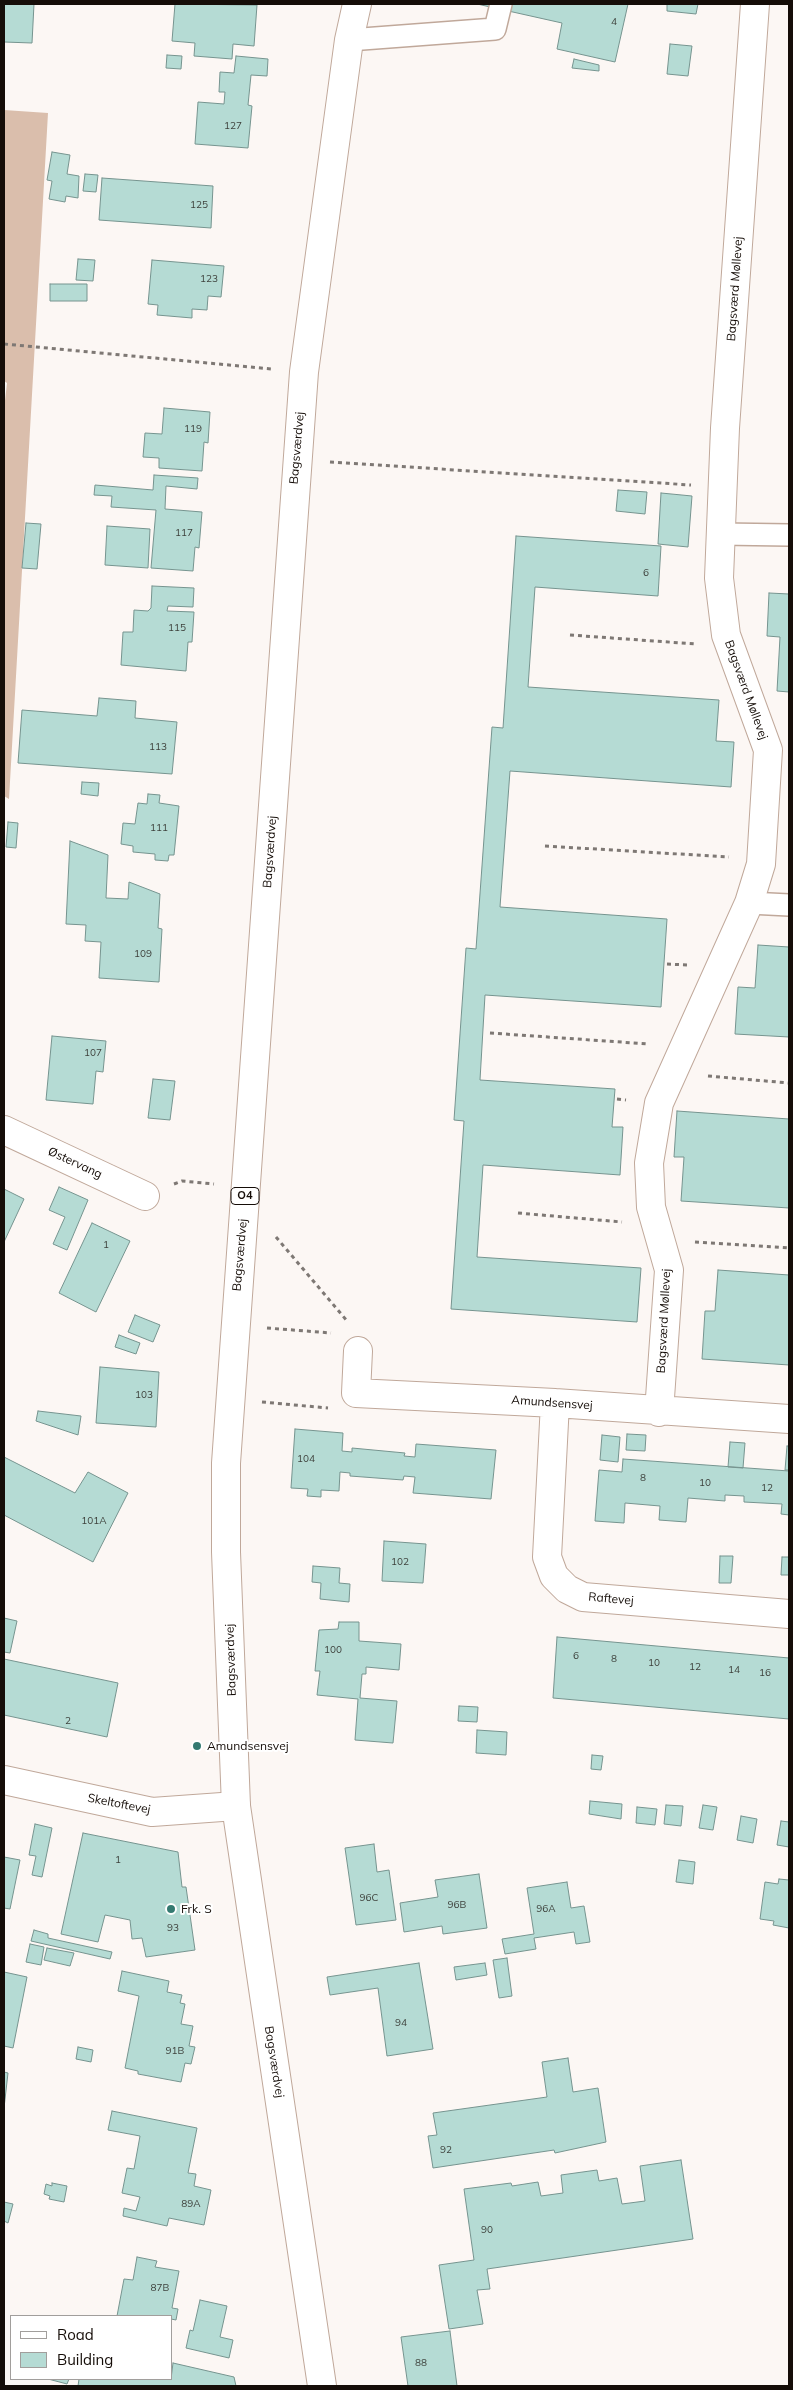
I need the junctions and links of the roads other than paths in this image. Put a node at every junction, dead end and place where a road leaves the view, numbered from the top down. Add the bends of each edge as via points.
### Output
1 (357, 4) edge
2 (501, 4) edge
3 (755, 4) edge
4 (349, 40) junction
5 (721, 534) junction
6 (789, 535) edge
7 (749, 903) junction
8 (789, 905) edge
9 (4, 1130) edge
10 (146, 1196) road end
11 (359, 1344) road end
12 (555, 1403) junction
13 (659, 1412) junction
14 (789, 1419) edge
15 (789, 1614) edge
16 (4, 1780) edge
17 (236, 1806) junction
18 (322, 2386) edge

1 - 4 street, Bagsværdvej / O4
2 - 4 lane via 495,29
3 - 5 street, Bagsværd Møllevej via 725,428
4 - 17 street, Bagsværdvej / O4 via 304,372 296,459 263,961 229,1400 226,1552
5 - 6 lane
5 - 7 street, Bagsværd Møllevej via 719,582 726,635 768,750 761,859
7 - 8 lane
7 - 13 street, Bagsværd Møllevej via 659,1103 649,1163 651,1207 669,1270
9 - 10 street, Østervang
11 - 12 street, Amundsensvej via 356,1393
12 - 13 street, Amundsensvej
12 - 15 street, Raftevej via 547,1557 554,1576 567,1589 584,1597
13 - 14 street, Amundsensvej
16 - 17 street, Skeltoftevej via 152,1812
17 - 18 street, Bagsværdvej / O4

